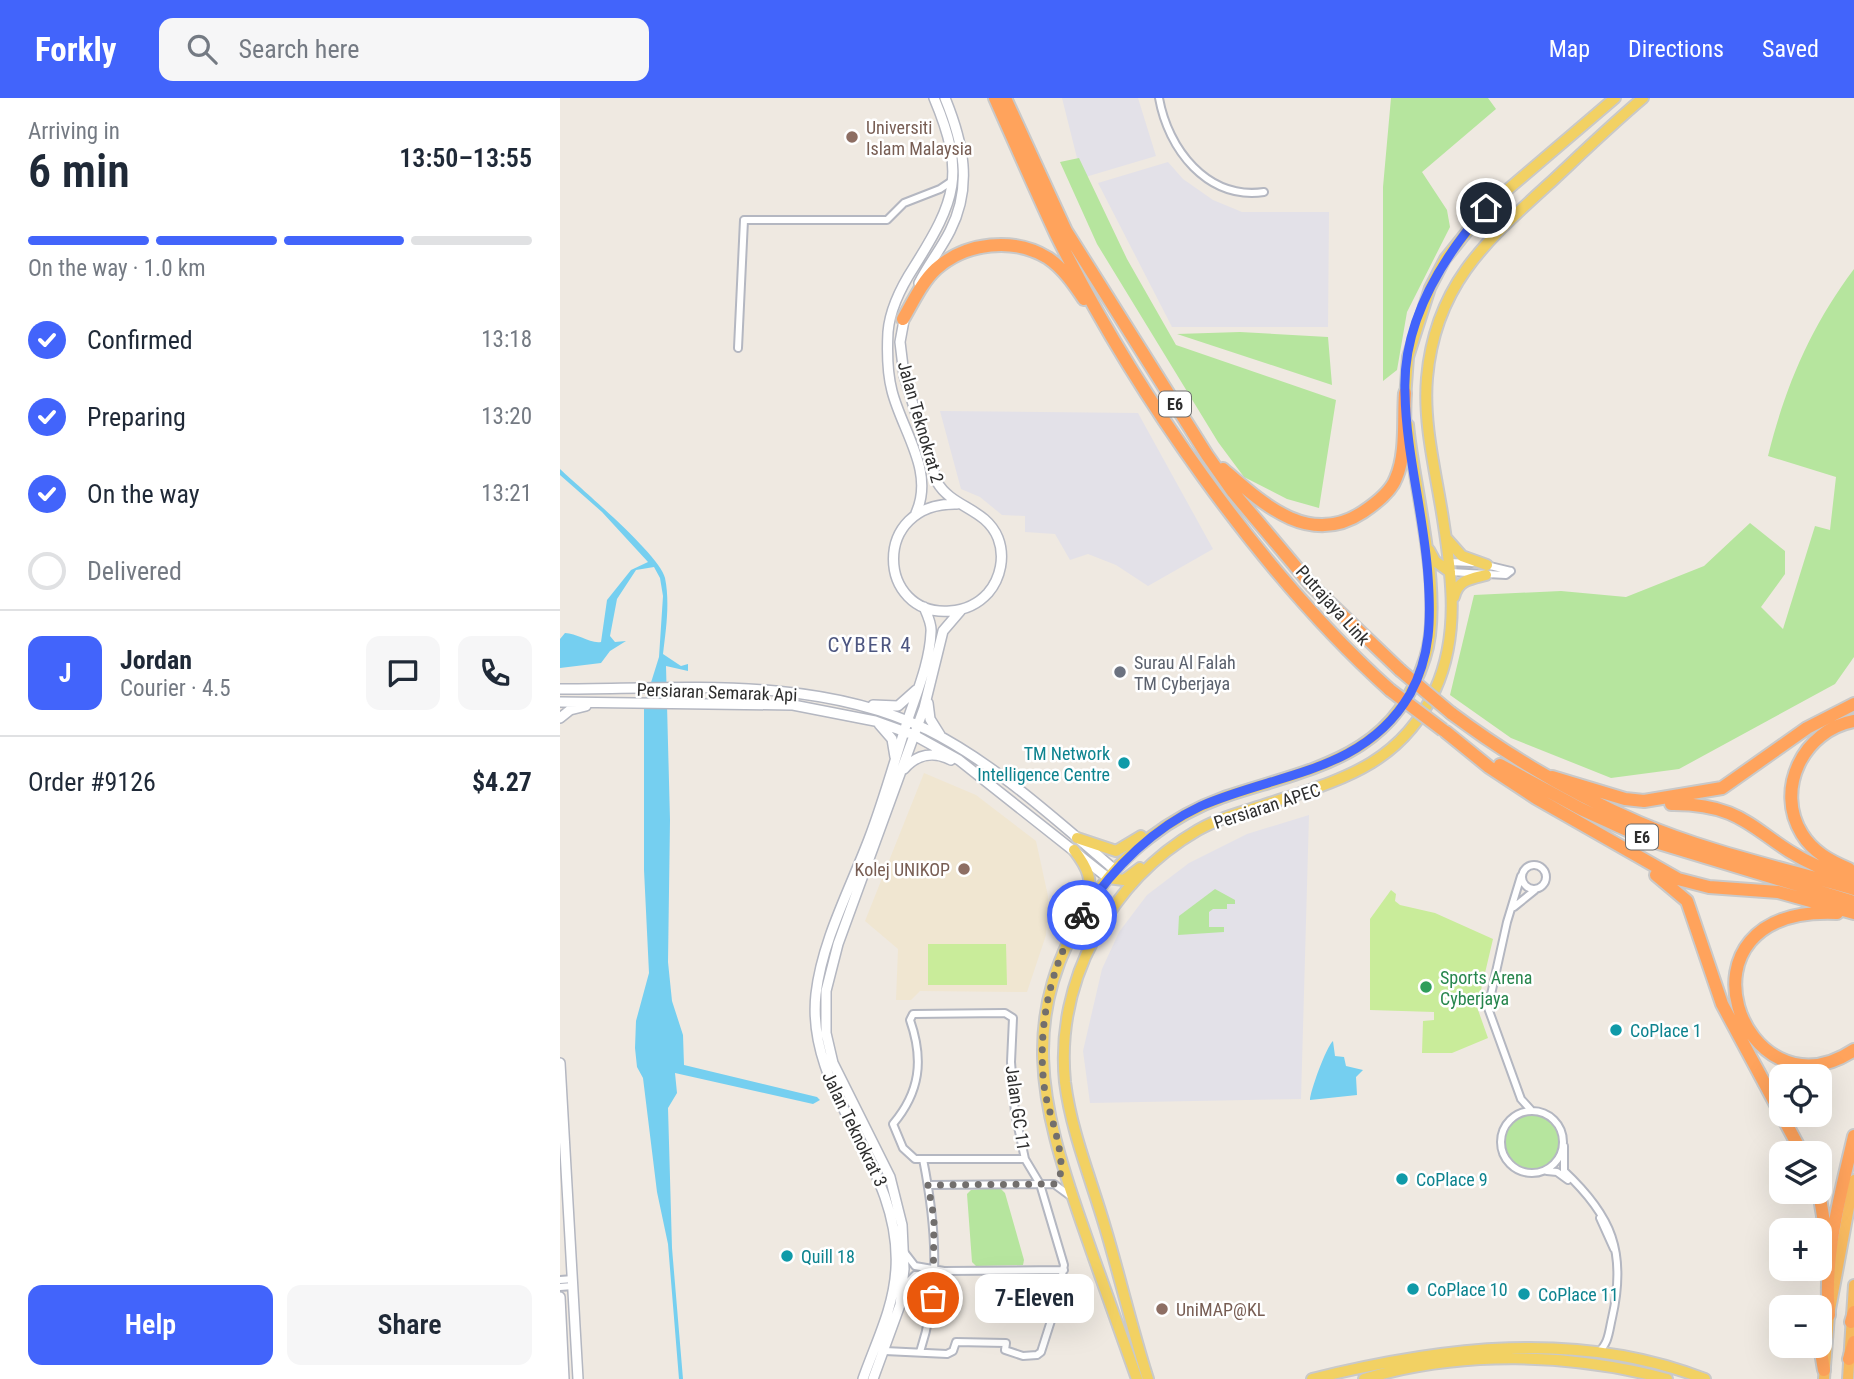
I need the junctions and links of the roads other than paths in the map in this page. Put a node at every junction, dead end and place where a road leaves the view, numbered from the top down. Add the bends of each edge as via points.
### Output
1 (934, 98) edge
2 (945, 98) edge
3 (995, 98) edge
4 (1005, 98) edge
5 (1159, 98) edge
6 (1615, 98) edge
7 (1643, 98) edge
8 (953, 180) junction
9 (940, 189) junction
10 (1264, 192) dead end
11 (948, 206) junction
12 (904, 319) junction
13 (738, 348) dead end
14 (1128, 362) junction
15 (1405, 393) junction
16 (1207, 455) junction
17 (957, 504) junction
18 (916, 513) junction
19 (1445, 537) junction
20 (1426, 541) junction
21 (1446, 566) junction
22 (1487, 570) junction
23 (1429, 592) junction
24 (1452, 601) junction
25 (925, 607) junction
26 (961, 610) junction
27 (919, 686) junction
28 (560, 689) edge
29 (929, 691) junction
30 (560, 702) edge
31 (844, 702) junction
32 (612, 703) junction
33 (1854, 704) edge
34 (560, 718) edge
35 (907, 721) junction
36 (876, 722) junction
37 (1854, 722) edge
38 (912, 731) junction
39 (1445, 731) junction
40 (943, 738) junction
41 (897, 769) junction
42 (978, 773) junction
43 (1541, 775) junction
44 (1570, 780) junction
45 (1199, 807) junction
46 (1565, 816) junction
47 (1191, 834) junction
48 (1077, 838) junction
49 (1074, 850) junction
50 (1854, 872) edge
51 (1114, 876) junction
52 (1521, 876) junction
53 (1854, 877) edge
54 (1537, 889) junction
55 (1854, 889) edge
56 (1854, 902) edge
57 (1854, 914) edge
58 (1507, 922) junction
59 (1076, 924) junction
60 (1092, 941) junction
61 (1854, 1051) edge
62 (560, 1063) edge
63 (1521, 1099) junction
64 (1531, 1111) junction
65 (1521, 1112) junction
66 (1854, 1136) edge
67 (1796, 1141) edge
68 (1564, 1146) junction
69 (923, 1159) junction
70 (1025, 1159) junction
71 (1063, 1166) junction
72 (1541, 1172) junction
73 (1854, 1180) edge
74 (1055, 1183) junction
75 (1040, 1184) junction
76 (928, 1185) junction
77 (1074, 1200) junction
78 (1821, 1204) edge
79 (905, 1253) junction
80 (1617, 1265) junction
81 (1064, 1270) junction
82 (935, 1271) junction
83 (560, 1280) edge
84 (573, 1283) junction
85 (1854, 1285) edge
86 (903, 1286) junction
87 (560, 1287) edge
88 (1824, 1295) edge
89 (1826, 1295) edge
90 (1828, 1295) edge
91 (560, 1297) edge
92 (560, 1311) edge
93 (1852, 1317) edge
94 (1854, 1342) edge
95 (885, 1351) junction
96 (920, 1352) junction
97 (1602, 1357) junction
98 (1849, 1359) junction
99 (1137, 1362) junction
100 (564, 1379) edge
101 (578, 1379) edge
102 (863, 1379) edge
103 (873, 1379) edge
104 (1136, 1379) edge
105 (1148, 1379) edge
106 (1154, 1379) edge
107 (1312, 1379) edge
108 (1364, 1379) edge
109 (1667, 1379) edge
110 (1705, 1379) edge
111 (1848, 1379) edge

1 - 8 main road, Jalan Teknokrat 2 via 949,134
2 - 12 main road, Jalan Teknokrat 2 via 962,145 963,189 952,227 925,270
3 - 14 highway, Putrajaya Link / E6 via 1057,235
4 - 16 highway, Putrajaya Link / E6 via 1066,231
5 - 10 street via 1171,137 1197,172 1233,189
6 - 15 main road, Persiaran APEC via 1486,208 1445,259 1418,323 1408,357
7 - 19 main road, Persiaran APEC via 1486,241 1450,294 1430,356 1426,400
8 - 9 street
8 - 11 main road, Jalan Teknokrat 2
9 - 11 street
9 - 13 street via 904,203 887,220 744,220
11 - 18 main road, Jalan Teknokrat 2 via 895,300 889,327 892,390 924,486
12 - 14 highway via 929,277 949,260 977,248 1019,246 1061,269
12 - 17 main road, Jalan Teknokrat 2 via 900,342 904,376 937,482 944,495
14 - 39 highway, Putrajaya Link / E6, bridge via 1223,502 1300,597 1391,690
15 - 16 highway via 1401,464 1395,481 1371,507 1344,521 1319,526 1294,522 1264,505
15 - 20 main road, Persiaran APEC
16 - 43 highway, Putrajaya Link / E6, bridge via 1312,586 1451,713
17 - 18 main road via 940,503
17 - 26 main road via 987,520 1001,550 1000,572 989,592
18 - 25 main road via 898,534 893,562 902,589
19 - 21 main road, Persiaran APEC
19 - 22 main road via 1462,556
20 - 21 main road via 1431,557
20 - 23 main road, Persiaran APEC
21 - 22 street
21 - 23 main road
21 - 24 main road, Persiaran APEC
22 - 24 main road via 1456,586
23 - 45 main road, Persiaran APEC via 1426,656 1410,694 1375,736 1323,767
24 - 47 main road, Persiaran APEC via 1449,648 1435,690 1415,722 1388,751 1339,782 1230,816
25 - 26 main road
25 - 27 main road via 931,632
26 - 29 main road via 943,631
27 - 31 main road via 893,707
27 - 35 main road
28 - 31 main road, Persiaran Semarak Api via 787,692
29 - 38 main road
29 - 40 main road via 930,719
30 - 32 main road, Persiaran Semarak Api
31 - 35 main road, Persiaran Semarak Api
32 - 34 main road via 577,708
32 - 36 main road, Persiaran Semarak Api via 793,705
33 - 44 highway via 1807,728 1723,788 1644,801
35 - 38 main road, Jalan Teknokrat 3
36 - 38 main road, Persiaran Semarak Api
36 - 41 main road via 891,739
37 - 50 highway via 1819,736 1794,775 1794,815 1801,832 1813,848
38 - 40 main road, Persiaran Semarak Api
38 - 41 main road, Jalan Teknokrat 3
38 - 42 main road, Persiaran Semarak Api
39 - 46 highway via 1489,767
39 - 56 highway, Putrajaya Link / E6 via 1552,794 1649,840
40 - 48 main road, Persiaran Semarak Api
41 - 42 main road via 934,754
41 - 79 main road, Jalan Teknokrat 3 via 828,979 825,1017 829,1049 843,1087 893,1185
41 - 102 main road, Jalan Teknokrat 3 via 832,934 814,1009 825,1068 878,1176 894,1225 892,1297
42 - 49 main road, Persiaran Semarak Api
43 - 44 highway
43 - 55 highway, Putrajaya Link / E6 via 1665,833
44 - 53 highway via 1626,803 1700,804 1729,812 1815,865
45 - 48 main road via 1116,851
45 - 51 main road, Persiaran APEC via 1155,833
46 - 57 highway via 1696,885 1778,892
46 - 67 highway via 1662,879 1687,901 1722,1004
47 - 51 main road via 1162,849 1129,877
47 - 60 main road, Persiaran APEC via 1130,887
48 - 51 main road, Persiaran Semarak Api
49 - 51 main road, Persiaran Semarak Api
49 - 59 main road via 1090,880
51 - 59 main road, Persiaran APEC
51 - 60 main road via 1116,893
52 - 54 street via 1527,888
52 - 54 street via 1530,865 1541,867 1545,881
52 - 58 street
54 - 58 street via 1517,903
57 - 61 highway via 1816,912 1771,924 1742,955 1735,989 1742,1020 1753,1038 1776,1056 1803,1064 1835,1061
58 - 63 street via 1488,1008
59 - 71 main road, Persiaran APEC via 1054,977 1042,1047 1045,1095
60 - 99 main road, Persiaran APEC via 1067,1012 1063,1044 1066,1084
62 - 84 main road
63 - 64 street
63 - 65 street
64 - 65 street
64 - 68 street via 1546,1113 1558,1123
65 - 72 street via 1503,1129 1502,1152 1516,1169
66 - 89 highway via 1838,1206
68 - 72 street via 1554,1164
68 - 80 street via 1564,1171 1593,1199 1603,1216 1617,1248
69 - 70 street
69 - 70 street, Jalan GC 11 via 908,1155 893,1124 918,1083 919,1051 911,1017 918,1014 1011,1015 1012,1086
69 - 76 street
70 - 75 street
71 - 74 street
71 - 77 main road, Persiaran APEC
72 - 80 street via 1557,1172 1589,1200 1608,1234
73 - 90 highway
74 - 75 street
74 - 77 street
75 - 76 street
75 - 81 street
76 - 82 street
77 - 99 main road, Persiaran APEC
78 - 88 highway
79 - 82 street via 915,1266
79 - 86 main road, Jalan Teknokrat 3
80 - 97 street via 1615,1302
81 - 82 street
81 - 96 street via 1037,1355 1015,1354 1005,1349 1006,1343 956,1342 949,1354
82 - 86 street via 915,1275
82 - 96 street via 929,1325
83 - 84 street
84 - 87 street
84 - 101 main road
85 - 93 highway
86 - 95 main road, Jalan Teknokrat 3
91 - 92 main road
92 - 100 main road
93 - 98 highway
94 - 98 highway
95 - 96 street
95 - 103 main road, Jalan Teknokrat 3
97 - 107 main road via 1543,1348 1488,1348 1399,1358
97 - 108 main road via 1470,1360
97 - 109 main road
97 - 110 main road
98 - 111 highway
99 - 104 main road
99 - 105 main road, Persiaran APEC
99 - 106 main road

